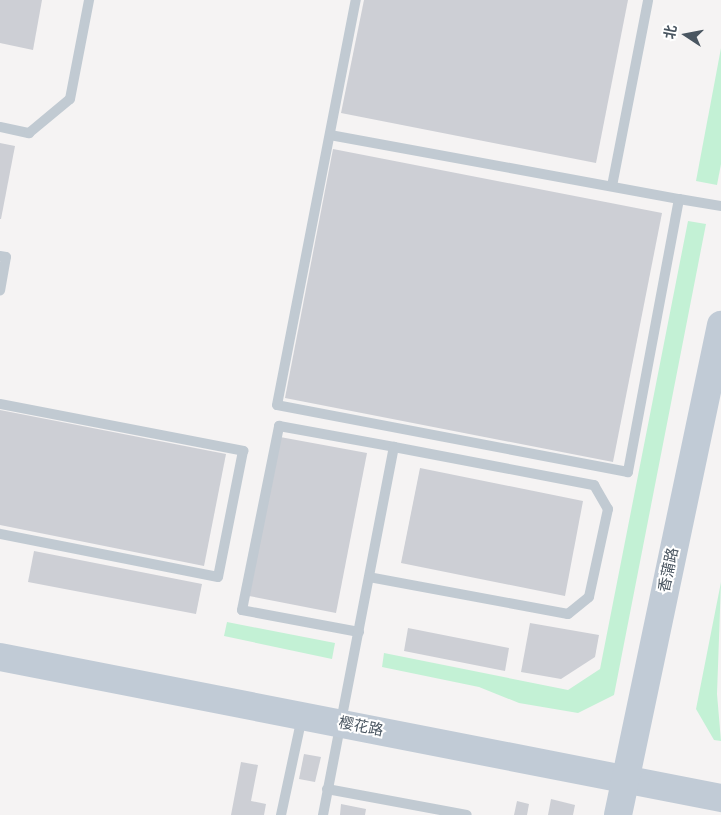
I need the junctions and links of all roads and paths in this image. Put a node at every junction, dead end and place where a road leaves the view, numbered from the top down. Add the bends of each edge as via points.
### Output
1 (89, 0) edge
2 (356, 0) edge
3 (648, 0) edge
4 (0, 127) edge
5 (330, 135) junction
6 (612, 186) junction
7 (679, 199) junction
8 (721, 206) edge
9 (0, 256) edge
10 (0, 290) edge
11 (721, 325) edge
12 (0, 404) edge
13 (394, 447) junction
14 (0, 534) edge
15 (369, 577) junction
16 (359, 632) junction
17 (0, 657) edge
18 (302, 716) junction
19 (341, 724) junction
20 (625, 779) junction
21 (328, 789) junction
22 (721, 798) edge
23 (281, 815) edge
24 (323, 815) edge
25 (467, 815) edge
26 (618, 815) edge

1 - 4 lane via 70,99 29,133
2 - 5 lane
3 - 6 lane
5 - 6 lane
5 - 7 lane via 277,405 628,472
6 - 7 lane
7 - 8 lane
9 - 10 lane via 6,257
11 - 20 street, 香蒲路
12 - 14 lane via 243,451 218,577
13 - 15 lane
13 - 15 lane via 594,486 608,509 589,597 568,614
13 - 16 lane via 279,426 242,610
15 - 16 lane
16 - 19 lane
17 - 18 street, 樱花路
18 - 19 street, 樱花路
18 - 23 lane
19 - 20 street, 樱花路
19 - 21 lane
20 - 22 street, 樱花路
20 - 26 street, 香蒲路
21 - 24 lane
21 - 25 lane

